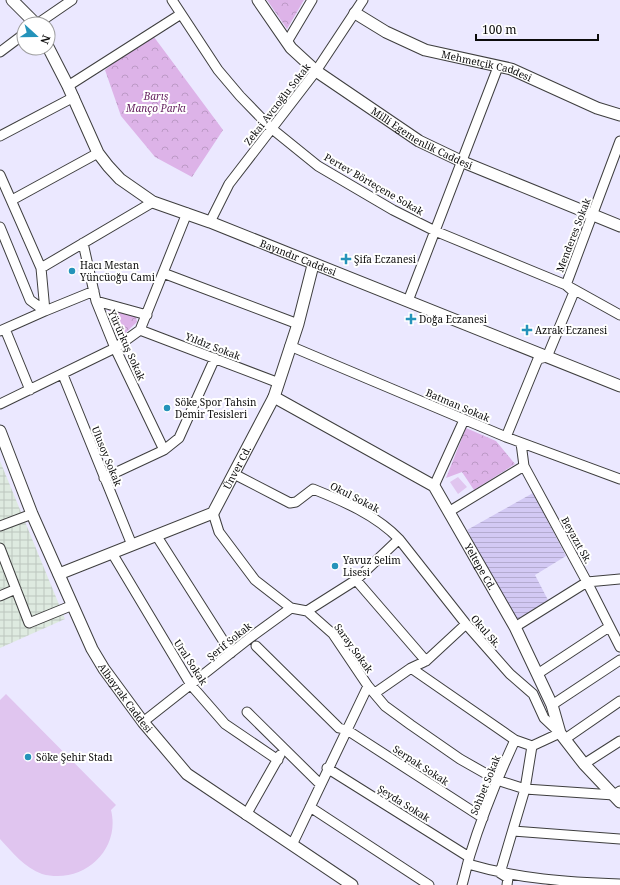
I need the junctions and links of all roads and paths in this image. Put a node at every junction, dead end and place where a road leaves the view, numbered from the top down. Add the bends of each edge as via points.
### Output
1 (12, 0) edge
2 (72, 0) edge
3 (172, 0) edge
4 (258, 0) edge
5 (312, 0) edge
6 (363, 0) edge
7 (355, 13) junction
8 (181, 14) junction
9 (29, 16) edge
10 (49, 16) edge
11 (16, 40) edge
12 (286, 42) junction
13 (0, 52) edge
14 (53, 56) edge
15 (498, 67) junction
16 (316, 71) junction
17 (68, 86) junction
18 (74, 97) junction
19 (620, 115) edge
20 (271, 128) junction
21 (0, 136) edge
22 (620, 141) edge
23 (98, 153) junction
24 (463, 162) junction
25 (0, 175) edge
26 (12, 200) junction
27 (153, 202) junction
28 (187, 213) junction
29 (592, 215) junction
30 (210, 222) junction
31 (620, 226) edge
32 (0, 227) edge
33 (435, 231) junction
34 (83, 243) junction
35 (313, 265) junction
36 (41, 268) junction
37 (163, 273) junction
38 (566, 285) junction
39 (94, 291) junction
40 (96, 301) junction
41 (408, 301) junction
42 (45, 311) junction
43 (147, 315) junction
44 (620, 315) edge
45 (298, 324) junction
46 (2, 330) edge
47 (140, 330) junction
48 (290, 346) junction
49 (115, 348) junction
50 (546, 356) junction
51 (215, 358) junction
52 (63, 375) junction
53 (279, 382) junction
54 (620, 386) edge
55 (30, 390) junction
56 (274, 397) junction
57 (0, 404) edge
58 (464, 420) junction
59 (0, 431) edge
60 (506, 437) junction
61 (521, 442) junction
62 (164, 450) junction
63 (524, 466) junction
64 (234, 474) junction
65 (104, 478) junction
66 (620, 479) edge
67 (434, 486) junction
68 (450, 511) junction
69 (213, 513) junction
70 (32, 514) junction
71 (0, 526) edge
72 (156, 535) junction
73 (399, 539) junction
74 (132, 544) junction
75 (0, 548) edge
76 (112, 553) junction
77 (59, 574) junction
78 (620, 579) edge
79 (356, 580) junction
80 (587, 582) junction
81 (16, 589) junction
82 (0, 596) edge
83 (73, 606) junction
84 (291, 608) junction
85 (307, 611) junction
86 (466, 624) junction
87 (515, 627) junction
88 (610, 627) junction
89 (256, 646) dead end
90 (620, 648) edge
91 (231, 653) junction
92 (620, 660) edge
93 (426, 661) junction
94 (411, 668) junction
95 (538, 674) junction
96 (191, 685) junction
97 (368, 686) junction
98 (375, 693) junction
99 (620, 701) edge
100 (552, 705) junction
101 (247, 712) dead end
102 (143, 722) junction
103 (347, 730) junction
104 (562, 736) junction
105 (515, 740) junction
106 (620, 741) edge
107 (532, 746) junction
108 (284, 748) junction
109 (278, 760) junction
110 (584, 764) junction
111 (327, 768) junction
112 (497, 780) junction
113 (320, 784) junction
114 (525, 789) junction
115 (618, 796) edge
116 (310, 807) junction
117 (246, 816) junction
118 (483, 818) junction
119 (513, 831) junction
120 (620, 839) edge
121 (292, 845) junction
122 (469, 860) junction
123 (500, 873) junction
124 (565, 884) edge
125 (620, 884) edge
126 (352, 885) edge
127 (429, 885) edge
128 (462, 885) edge
129 (506, 885) edge

1 - 9 street
2 - 10 street
3 - 8 street, Pertev Börteçene Sokak
4 - 12 street, Milli Egemenlik Caddesi
5 - 12 street
6 - 7 street, Zekai Avcıoğlu Sokak
7 - 15 street, Mehmetçik Caddesi via 386,32 425,50
7 - 16 street, Zekai Avcıoğlu Sokak
8 - 17 street
8 - 20 street, Pertev Börteçene Sokak via 218,70
11 - 13 street
12 - 16 street, Milli Egemenlik Caddesi
14 - 17 street, Bayındır Caddesi
15 - 19 street, Mehmetçik Caddesi via 510,69 597,108
15 - 24 street
16 - 20 street, Zekai Avcıoğlu Sokak
16 - 24 street, Milli Egemenlik Caddesi via 419,141
17 - 18 street, Bayındır Caddesi
18 - 21 street
18 - 23 street, Bayındır Caddesi
20 - 30 street, Zekai Avcıoğlu Sokak via 229,184
20 - 33 street, Pertev Börteçene Sokak via 318,166
22 - 29 street, Menderes Sokak
23 - 26 street
23 - 27 street, Bayındır Caddesi via 120,179
24 - 29 street, Milli Egemenlik Caddesi
24 - 33 street
25 - 26 street
26 - 36 street
27 - 28 street, Bayındır Caddesi
27 - 34 street
28 - 30 street, Bayındır Caddesi
28 - 37 street
29 - 31 street, Milli Egemenlik Caddesi
29 - 38 street, Menderes Sokak
30 - 35 street, Bayındır Caddesi
32 - 42 street via 30,300
33 - 38 street, Pertev Börteçene Sokak
33 - 41 street
34 - 36 street
34 - 39 street, Yürürkuş Sokak
35 - 41 street, Bayındır Caddesi
35 - 45 street, Ünver Cd.
36 - 42 street
37 - 43 street
37 - 45 street
38 - 44 street, Pertev Börteçene Sokak
38 - 50 street, Menderes Sokak via 574,292
39 - 40 street, Yürürkuş Sokak
39 - 42 street
40 - 43 street
40 - 49 street, Yürürkuş Sokak
41 - 50 street, Bayındır Caddesi
42 - 46 street
43 - 47 street
45 - 48 street, Ünver Cd.
46 - 55 street
47 - 49 street
47 - 51 street, Yıldız Sokak
48 - 53 street, Ünver Cd.
48 - 58 street, Batman Sokak
49 - 52 street
49 - 62 street, Yürürkuş Sokak
50 - 54 street, Bayındır Caddesi
50 - 60 street, Menderes Sokak via 538,359
51 - 53 street, Yıldız Sokak
51 - 62 street via 179,438
52 - 55 street
52 - 65 street, Ulusoy Sokak
53 - 56 street, Ünver Cd.
55 - 57 street
56 - 64 street, Ünver Cd.
56 - 67 street, Yeltepe Cd.
58 - 60 street, Batman Sokak
58 - 67 street
59 - 70 street, Albayrak Caddesi
60 - 61 street, Batman Sokak
61 - 63 street, Beyazıt Sk.
61 - 66 street, Batman Sokak
62 - 65 street
63 - 68 street
63 - 80 street, Beyazıt Sk.
64 - 69 street, Ünver Cd.
64 - 73 street, Okul Sokak via 290,503 296,502 313,489 386,526
65 - 74 street, Ulusoy Sokak
67 - 68 street, Yeltepe Cd.
68 - 87 street, Yeltepe Cd.
69 - 72 street
69 - 84 street via 219,532 254,580
70 - 71 street
70 - 77 street, Albayrak Caddesi
72 - 74 street
72 - 91 street
73 - 79 street
73 - 86 street, Okul Sk.
74 - 76 street
75 - 81 street
76 - 77 street
76 - 96 street, Ural Sokak
77 - 83 street, Albayrak Caddesi
78 - 80 street
79 - 85 street
79 - 93 street
80 - 87 street
80 - 88 street, Beyazıt Sk.
81 - 82 street
81 - 83 street via 29,623
83 - 102 street, Albayrak Caddesi via 104,669
84 - 85 street
84 - 91 street, Şerif Sokak
85 - 97 street, Saray Sokak via 333,634
86 - 93 street
86 - 104 street, Okul Sk. via 510,674 532,694 544,718
87 - 95 street, Yeltepe Cd.
88 - 90 street, Beyazıt Sk.
88 - 95 street
89 - 103 street, Serpak Sokak via 339,728
91 - 96 street, Şerif Sokak
92 - 100 street
93 - 94 street
94 - 98 street
94 - 105 street
95 - 100 street, Yeltepe Cd.
96 - 102 street, Şerif Sokak
96 - 109 street, Ural Sokak via 225,724
97 - 98 street, Saray Sokak
97 - 103 street
98 - 112 street, Saray Sokak via 385,706 411,725 460,759
99 - 104 street
100 - 104 street, Yeltepe Cd.
101 - 108 street
102 - 117 street, Albayrak Caddesi via 187,774
103 - 111 street
103 - 118 street, Serpak Sokak
104 - 107 street
104 - 110 street, Yeltepe Cd.
105 - 107 street
105 - 112 street, Sohbet Sokak
106 - 110 street
107 - 114 street
108 - 109 street
108 - 113 street
109 - 117 street
110 - 115 street, Yeltepe Cd.
111 - 113 street
111 - 122 street, Şeyda Sokak
112 - 114 street, Saray Sokak
112 - 118 street, Sohbet Sokak
113 - 116 street
114 - 115 street, Saray Sokak
114 - 119 street
116 - 121 street
116 - 127 street
117 - 121 street, Albayrak Caddesi
118 - 122 street, Sohbet Sokak
119 - 120 street
119 - 123 street
121 - 126 street, Albayrak Caddesi
122 - 123 street, Şeyda Sokak
122 - 128 street, Sohbet Sokak
123 - 124 street, Şeyda Sokak
123 - 129 street via 508,878
124 - 125 street, Şeyda Sokak

